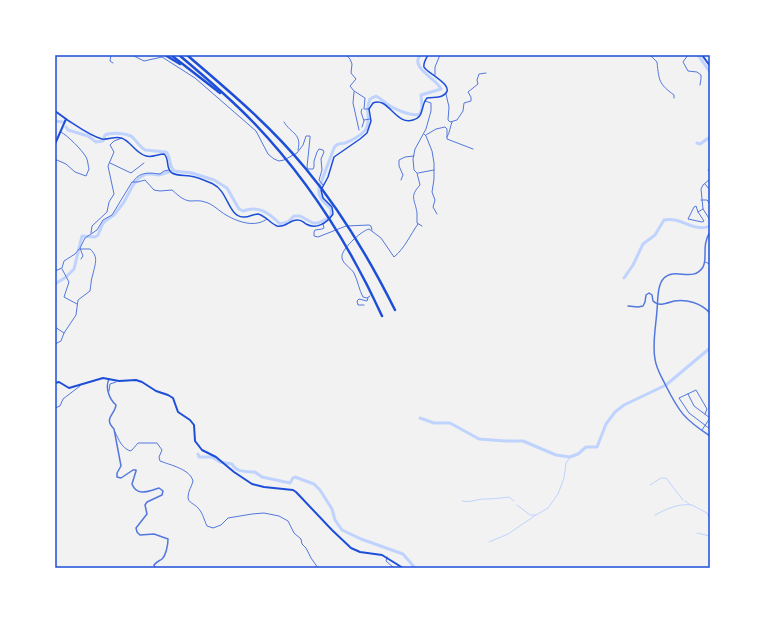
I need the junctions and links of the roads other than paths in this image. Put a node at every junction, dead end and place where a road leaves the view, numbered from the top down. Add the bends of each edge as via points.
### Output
1 (111, 55) edge
2 (132, 55) edge
3 (165, 55) edge
4 (171, 55) edge
5 (178, 55) edge
6 (187, 55) edge
7 (346, 55) edge
8 (428, 55) edge
9 (440, 55) edge
10 (650, 55) edge
11 (688, 55) edge
12 (702, 55) edge
13 (113, 63) dead end
14 (710, 66) edge
15 (191, 70) junction
16 (486, 73) dead end
17 (435, 76) junction
18 (700, 85) dead end
19 (354, 91) junction
20 (445, 93) junction
21 (674, 98) dead end
22 (425, 101) junction
23 (362, 109) junction
24 (369, 109) junction
25 (55, 112) edge
26 (66, 119) junction
27 (370, 119) junction
28 (364, 120) junction
29 (252, 121) junction
30 (284, 122) dead end
31 (452, 122) junction
32 (362, 127) dead end
33 (359, 130) dead end
34 (60, 132) junction
35 (424, 134) junction
36 (426, 135) junction
37 (447, 137) junction
38 (123, 138) junction
39 (56, 140) edge
40 (55, 144) edge
41 (473, 149) dead end
42 (298, 151) junction
43 (414, 156) junction
44 (55, 161) edge
45 (110, 163) junction
46 (144, 163) dead end
47 (434, 170) junction
48 (170, 171) junction
49 (417, 173) junction
50 (710, 179) edge
51 (401, 180) dead end
52 (132, 182) junction
53 (705, 183) junction
54 (323, 184) junction
55 (710, 190) edge
56 (701, 200) junction
57 (710, 204) edge
58 (703, 209) junction
59 (698, 212) junction
60 (438, 214) dead end
61 (267, 218) junction
62 (710, 219) edge
63 (323, 224) junction
64 (418, 224) junction
65 (422, 226) dead end
66 (372, 231) junction
67 (710, 232) edge
68 (91, 233) junction
69 (80, 249) junction
70 (81, 258) dead end
71 (704, 261) junction
72 (710, 264) edge
73 (62, 268) junction
74 (55, 271) edge
75 (77, 304) junction
76 (658, 304) junction
77 (364, 305) dead end
78 (628, 306) dead end
79 (395, 310) dead end
80 (710, 313) edge
81 (382, 316) dead end
82 (55, 327) edge
83 (64, 333) junction
84 (55, 344) edge
85 (109, 379) junction
86 (119, 381) junction
87 (55, 383) edge
88 (80, 385) junction
89 (109, 392) junction
90 (688, 394) junction
91 (55, 408) edge
92 (705, 414) junction
93 (710, 418) edge
94 (705, 425) junction
95 (710, 429) edge
96 (114, 430) junction
97 (702, 431) junction
98 (710, 436) edge
99 (387, 557) junction
100 (155, 568) edge
101 (318, 568) edge
102 (394, 568) edge
103 (403, 568) edge

1 - 13 street via 110,61
2 - 42 street via 144,61 162,57 195,78 256,131 268,154 274,159 284,160
3 - 15 highway
4 - 15 highway
5 - 29 highway
6 - 79 highway via 247,107 305,168 362,248
7 - 19 street via 352,64 351,73 356,79 350,86
8 - 17 main road via 424,68
9 - 17 street via 435,67
10 - 21 street via 657,62 659,81
11 - 18 street via 683,62 688,71 700,75
12 - 14 main road
15 - 29 highway
16 - 31 street via 479,74 478,84 468,92 471,101 464,104 459,119
17 - 20 main road via 446,85
19 - 23 street via 365,98
19 - 33 street via 353,104
20 - 22 main road
20 - 31 street via 449,107 448,120
22 - 24 main road via 420,116 410,121 402,120 379,102 373,103
22 - 35 street via 431,103 431,111
23 - 24 street
23 - 28 street
24 - 27 main road
25 - 26 main road
26 - 34 main road
26 - 38 main road via 105,139
27 - 28 street
27 - 54 main road via 365,135 334,157
28 - 32 street
29 - 81 highway via 321,208 351,254
30 - 42 street via 298,137
31 - 37 street
34 - 39 main road
34 - 44 street via 87,158 89,169 86,176 58,160
35 - 36 street
35 - 43 street
36 - 37 street via 445,127
36 - 47 street via 432,151
37 - 41 street
38 - 45 street via 111,143 110,147 114,152
38 - 48 main road via 144,155 164,154
39 - 40 main road
42 - 54 street via 306,136 310,136 306,165 308,170 314,168 317,152 321,149 324,151 320,181
43 - 49 street via 414,170
43 - 51 street via 399,160 403,175
45 - 46 street via 132,173
45 - 68 street via 108,166 114,194 107,212 92,226
47 - 49 street
47 - 60 street via 433,207
48 - 52 street via 143,174
48 - 61 main road via 200,178 217,186 237,215 245,217 258,214
49 - 64 street via 420,185 413,195 413,201
50 - 53 street
52 - 61 street via 145,180 154,190 172,190 177,196 190,201 205,202 240,221 259,223
52 - 68 street via 112,215 103,220 99,228
53 - 55 street
53 - 56 street via 701,189
54 - 63 main road via 322,196 334,211 330,219
56 - 57 street via 707,200
56 - 58 street
58 - 59 street
58 - 62 street
59 - 59 street via 704,221 688,219 694,207 696,206
61 - 63 main road via 279,226 297,220 311,226
63 - 66 street via 324,228 316,230 314,236 318,238 346,226 369,225
64 - 65 street
64 - 66 street via 403,250 394,257 381,238
66 - 77 street via 363,232 344,249 342,255 343,261 355,275 362,295 365,298 369,297 367,301 357,301 358,305
67 - 71 street via 705,244
68 - 69 street via 85,238
69 - 70 street via 83,256
69 - 73 street via 64,261
69 - 75 street via 90,249 96,261 90,291 79,299
71 - 72 street
71 - 76 street via 700,271 694,275 674,274 664,278 660,284
73 - 74 street
73 - 75 street via 69,282 64,297
75 - 83 street via 76,315
76 - 78 street via 653,302 649,293 643,306
76 - 80 street via 693,302
76 - 97 street via 654,354 658,368 678,410
82 - 83 street
83 - 84 street via 61,341
85 - 86 main road
85 - 88 main road via 103,378
85 - 89 street
86 - 89 street via 110,384
86 - 99 main road via 139,381 171,396 178,412 194,425 196,441 202,450 216,457 252,484 296,492 351,548
87 - 88 main road via 59,382 69,388
88 - 91 street
89 - 96 street via 116,405 109,421
90 - 92 street via 694,406
90 - 92 street via 696,390 707,409
90 - 94 street via 679,398 682,404 689,414
92 - 93 street
93 - 94 street
94 - 95 street
94 - 97 street
96 - 100 street via 120,466 117,477 121,478 136,470 132,484 136,491 151,491 158,488 163,491 162,495 147,502 147,514 136,528 140,535 154,534 168,539 164,556 156,562
96 - 101 street via 122,446 130,451 138,443 157,443 162,450 160,461 182,469 192,476 188,499 198,508 207,526 213,528 228,518 252,514 279,516 288,521
97 - 98 street
99 - 102 street via 386,561
99 - 103 main road

